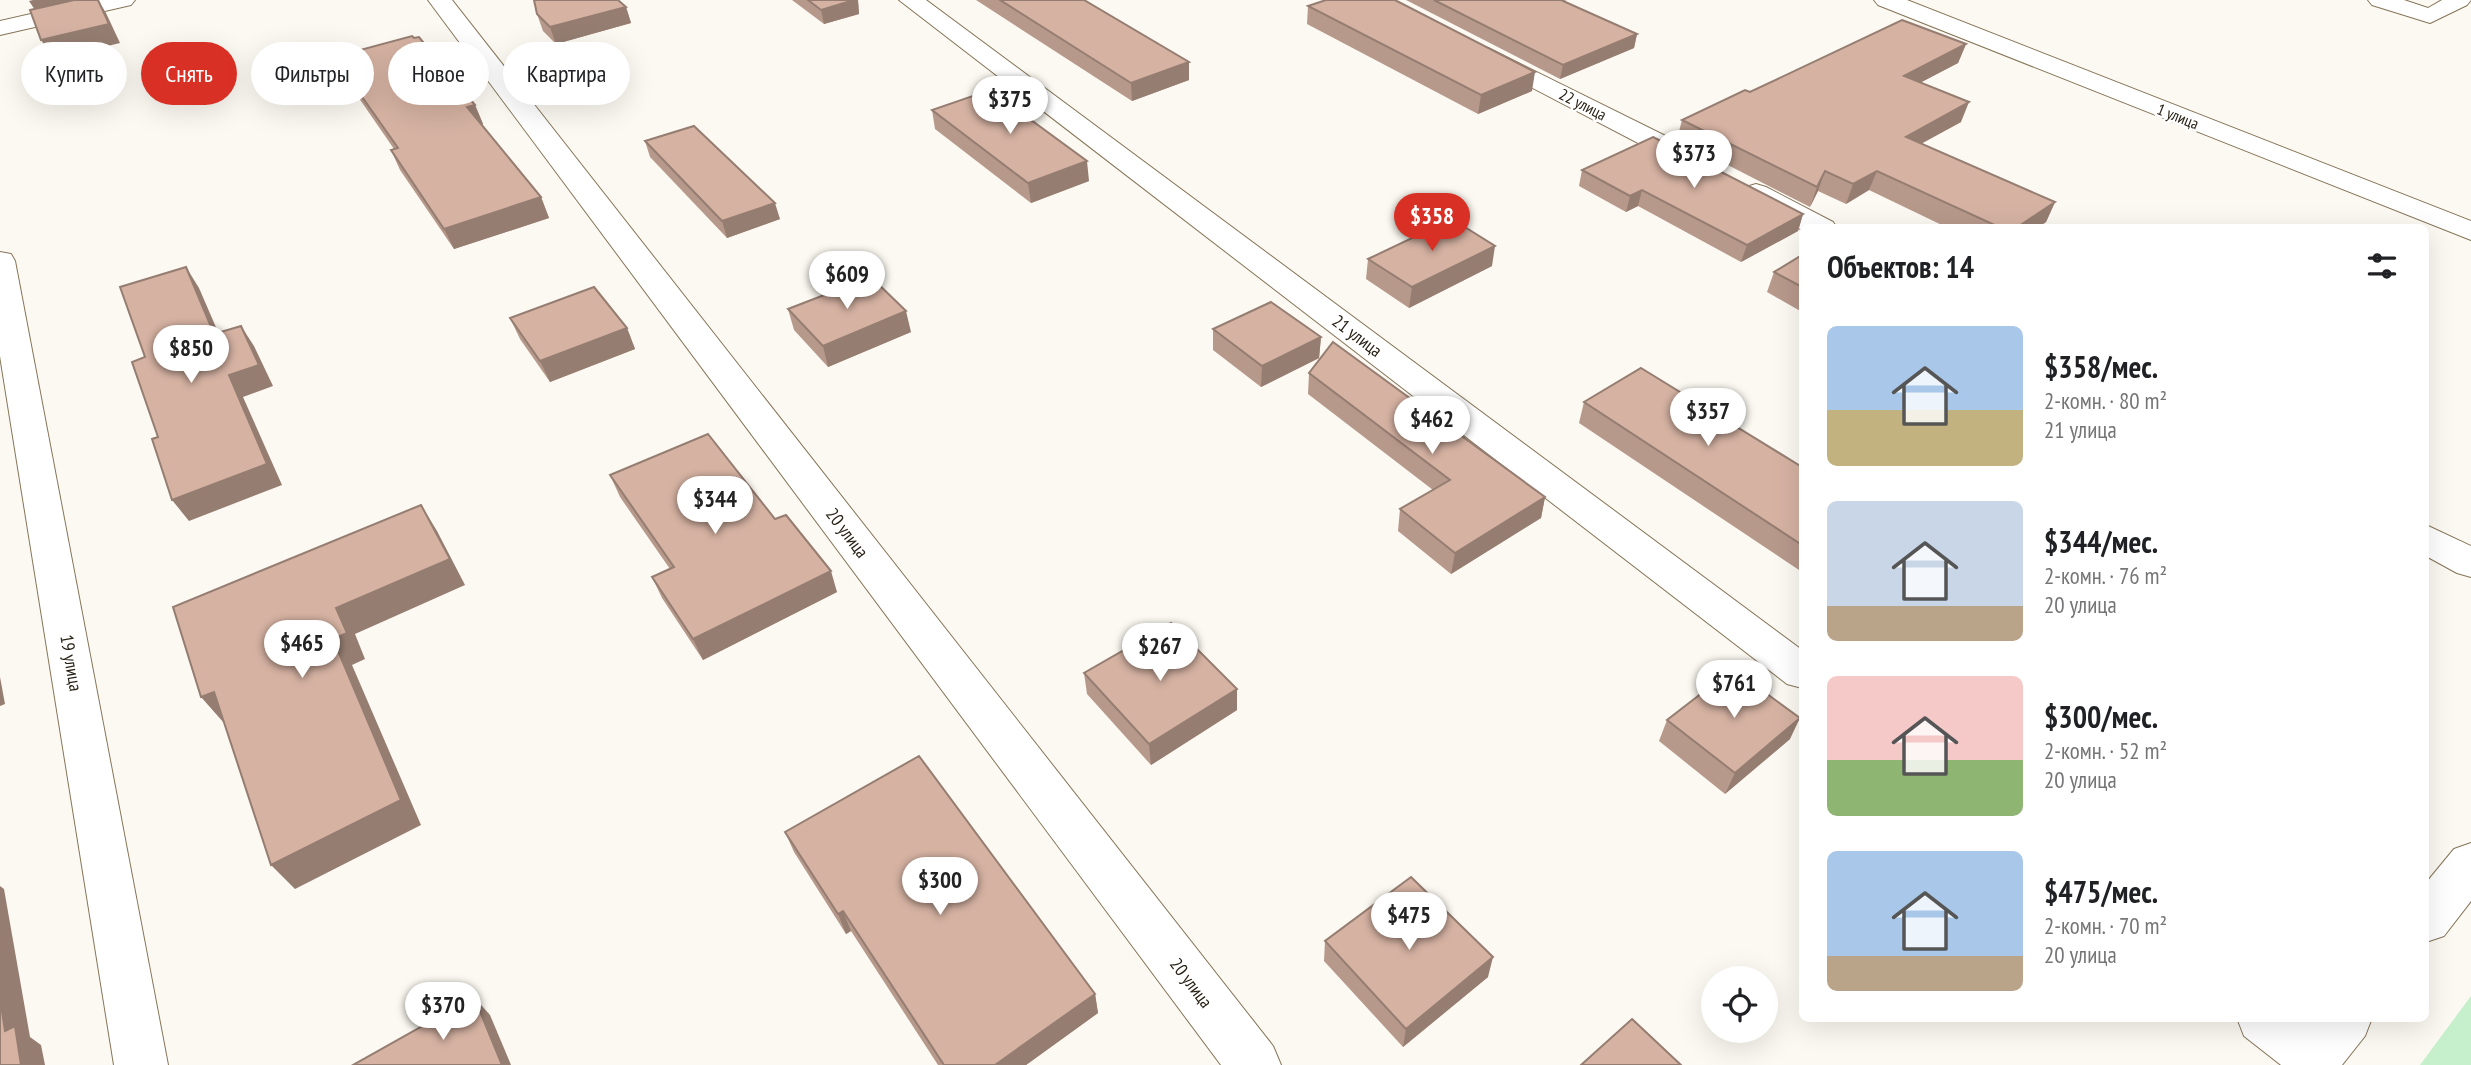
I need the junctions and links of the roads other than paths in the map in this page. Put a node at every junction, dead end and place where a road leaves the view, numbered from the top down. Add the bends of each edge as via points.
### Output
1 (123, 0) edge
2 (440, 0) edge
3 (911, 0) edge
4 (1886, 0) edge
5 (2380, 0) edge
6 (2459, 0) edge
7 (0, 28) edge
8 (1467, 44) edge
9 (1814, 224) edge
10 (2471, 231) edge
11 (0, 261) edge
12 (2429, 541) edge
13 (2471, 563) edge
14 (1799, 670) edge
15 (2471, 864) edge
16 (2429, 916) edge
17 (2271, 1022) edge
18 (2323, 1047) edge
19 (141, 1065) edge
20 (1254, 1065) edge

1 - 7 street
2 - 20 street, 20 улица
3 - 14 street, 21 улица
4 - 10 street, 1 улица
5 - 6 street via 2430,16
8 - 9 street, 22 улица
11 - 19 street, 19 улица
12 - 13 street
15 - 16 street
17 - 18 street

